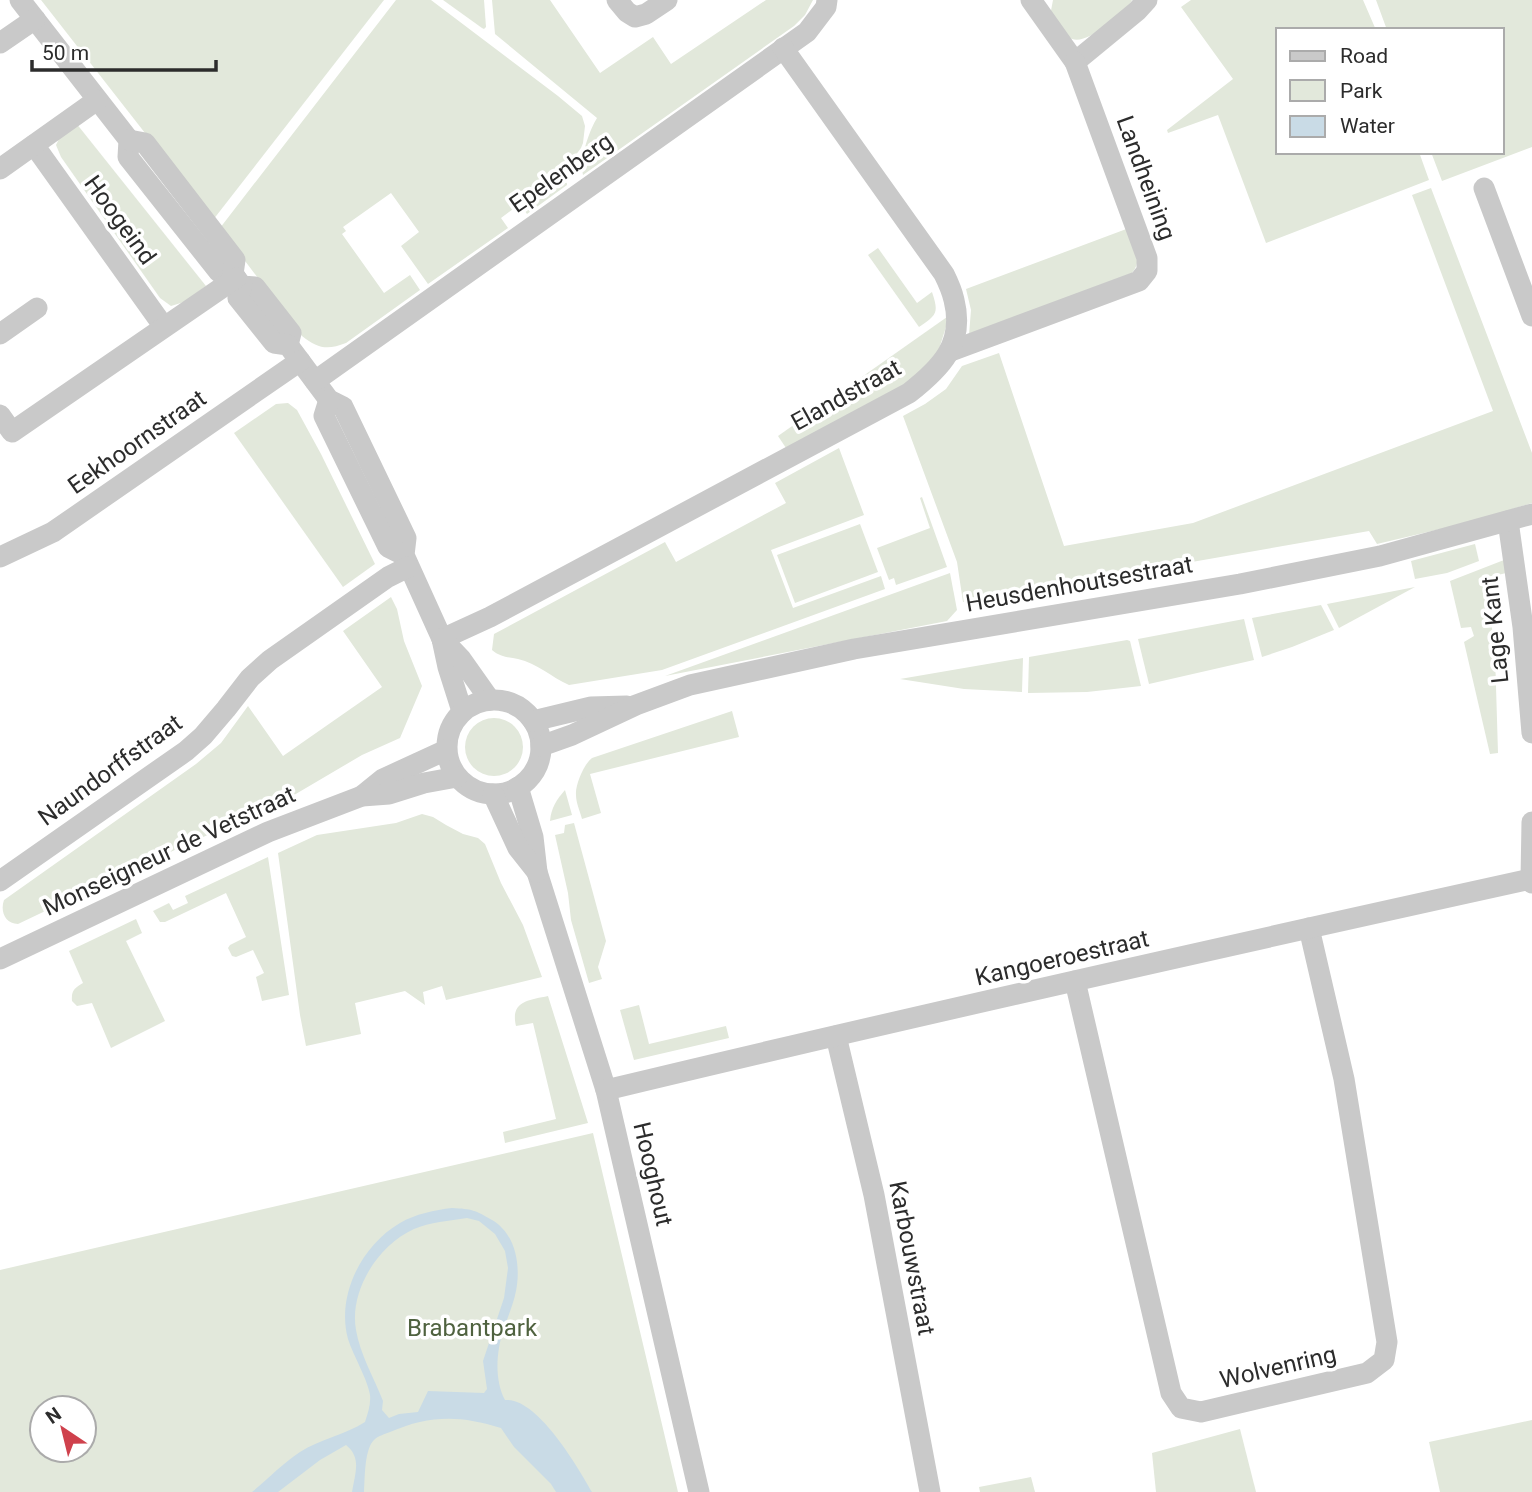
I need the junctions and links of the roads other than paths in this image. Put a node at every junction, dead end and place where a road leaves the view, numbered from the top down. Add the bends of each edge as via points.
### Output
1 (20, 0) edge
2 (617, 0) edge
3 (667, 0) edge
4 (827, 0) edge
5 (1031, 0) edge
6 (1147, 0) edge
7 (35, 19) junction
8 (0, 43) edge
9 (783, 48) junction
10 (1075, 62) junction
11 (97, 100) junction
12 (34, 145) junction
13 (0, 169) edge
14 (1483, 188) dead end
15 (237, 279) junction
16 (37, 308) dead end
17 (1532, 316) edge
18 (164, 327) junction
19 (0, 334) edge
20 (951, 351) junction
21 (294, 353) junction
22 (314, 381) junction
23 (0, 415) edge
24 (1532, 514) edge
25 (1508, 521) junction
26 (0, 557) edge
27 (406, 561) junction
28 (442, 639) junction
29 (490, 700) junction
30 (636, 705) junction
31 (462, 712) junction
32 (533, 721) junction
33 (1532, 733) edge
34 (541, 746) junction
35 (446, 750) junction
36 (457, 777) junction
37 (518, 787) junction
38 (493, 794) junction
39 (362, 796) junction
40 (1532, 822) edge
41 (537, 872) junction
42 (0, 881) edge
43 (1531, 881) edge
44 (1309, 928) junction
45 (3, 951) edge
46 (1075, 981) junction
47 (836, 1036) junction
48 (606, 1090) junction
49 (699, 1492) edge
50 (930, 1492) edge

1 - 7 street
2 - 3 street via 635,17
4 - 9 street, Epelenberg via 807,32
5 - 10 street
6 - 10 street
7 - 8 street
7 - 11 street
9 - 20 street via 944,274 957,326
9 - 22 street, Epelenberg
10 - 20 street, Landheining via 1147,258 1147,271 1139,281
11 - 12 street
11 - 15 street via 129,140 145,143 235,260
12 - 13 street
12 - 18 street, Hoogeind
14 - 17 street
15 - 18 street
15 - 21 street via 255,287 291,333
16 - 19 street
18 - 23 street via 12,432
20 - 28 street, Elandstraat via 934,374 909,393
21 - 22 street
21 - 26 street, Eekhoornstraat via 53,533
22 - 27 street via 329,400 343,407 406,538
24 - 25 street, Heusdenhoutsestraat
25 - 30 street, Heusdenhoutsestraat via 1380,556 1253,581 791,662 690,685
25 - 33 street, Lage Kant
27 - 28 street
27 - 42 street, Naundorffstraat via 270,660 186,751
28 - 29 street
28 - 31 street
29 - 31 street
29 - 32 street via 514,704
30 - 32 street, Heusdenhoutsestraat via 591,707
30 - 34 street, Heusdenhoutsestraat
31 - 35 street via 452,725
32 - 34 street
34 - 37 street via 535,770
35 - 36 street
35 - 39 street, Monseigneur de Vetstraat via 383,779
36 - 38 street via 469,787
36 - 39 street, Monseigneur de Vetstraat
37 - 38 street
37 - 41 street, Hooghout via 533,837
38 - 41 street, Hooghout via 518,848
39 - 45 street, Monseigneur de Vetstraat via 268,832
40 - 43 street
41 - 48 street, Hooghout
43 - 44 street, Kangoeroestraat
44 - 46 street, Kangoeroestraat
44 - 46 street, Wolvenring via 1344,1079 1387,1342 1384,1360 1367,1373 1201,1412 1181,1408 1171,1394
46 - 47 street, Kangoeroestraat
47 - 48 street, Kangoeroestraat
47 - 50 street, Karbouwstraat via 874,1195
48 - 49 street, Hooghout

